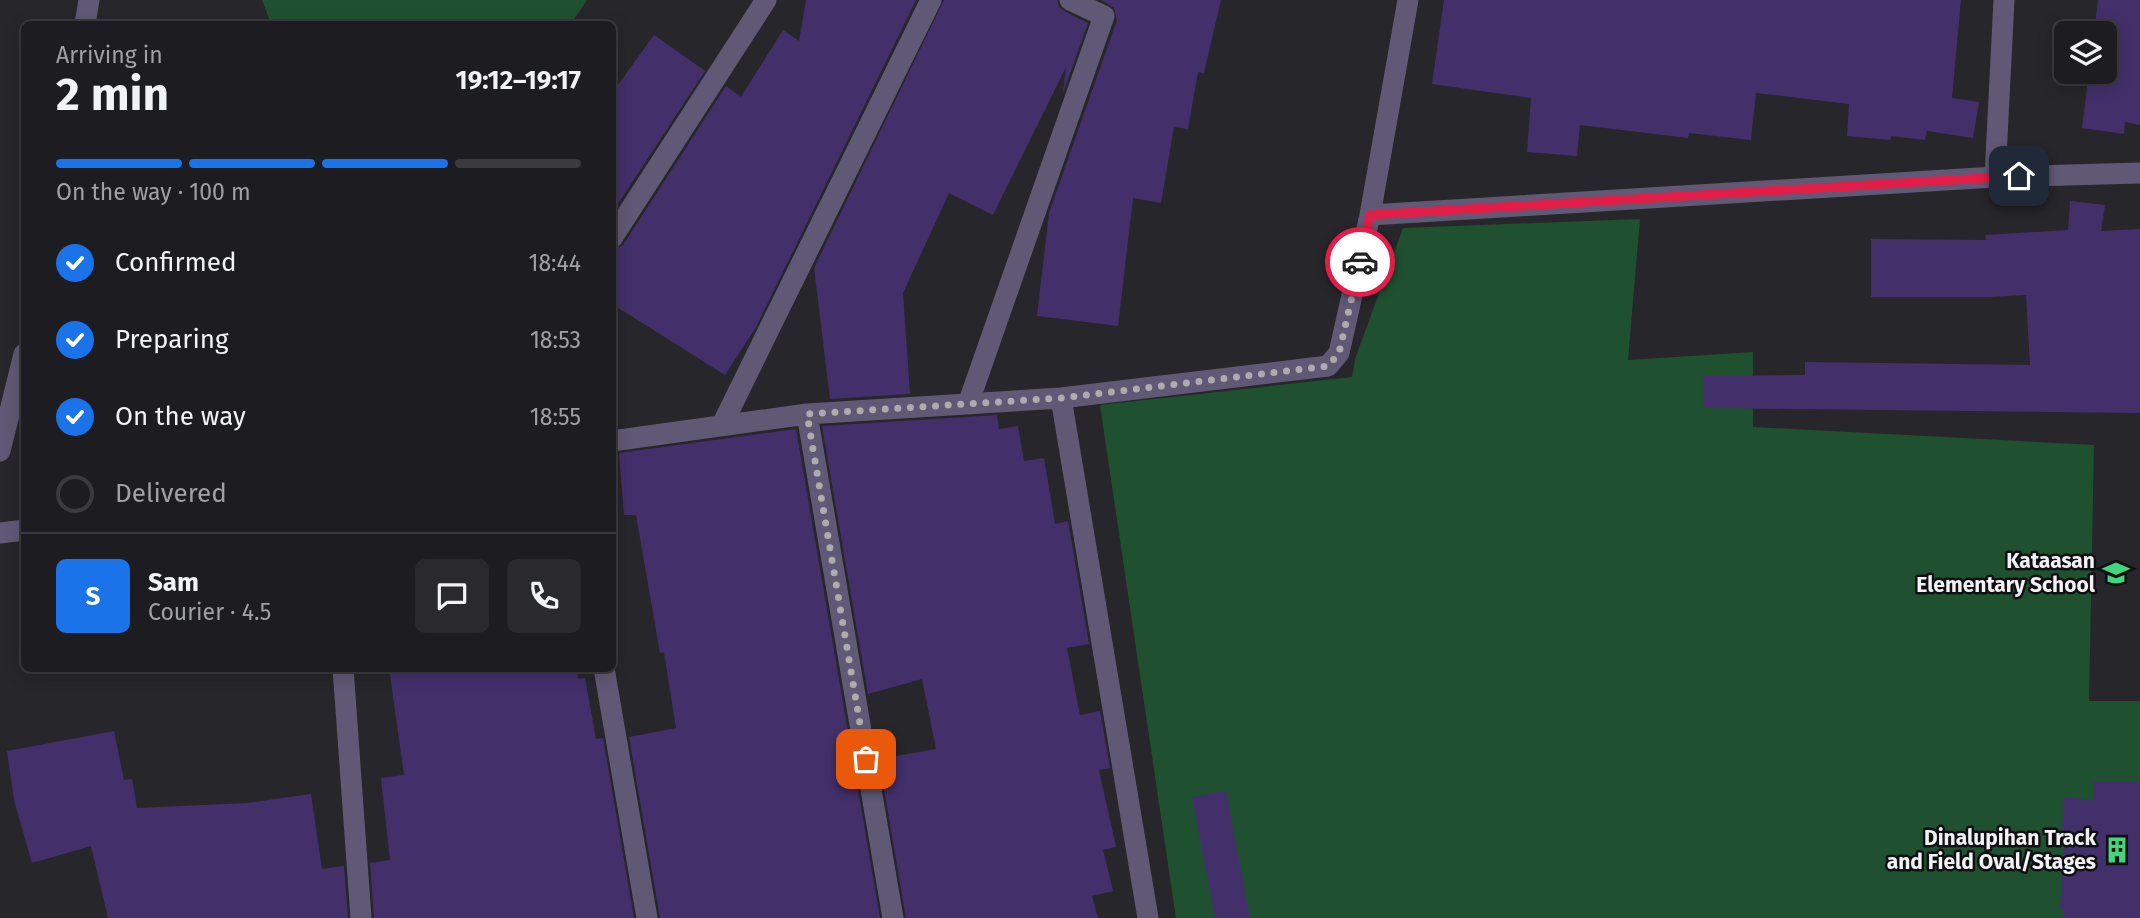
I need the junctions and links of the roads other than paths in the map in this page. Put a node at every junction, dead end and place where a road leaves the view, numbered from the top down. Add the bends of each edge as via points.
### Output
1 (89, 0) edge
2 (766, 0) edge
3 (932, 0) edge
4 (1070, 0) edge
5 (1408, 0) edge
6 (2004, 0) edge
7 (86, 21) edge
8 (2140, 173) edge
9 (1995, 177) junction
10 (1370, 215) junction
11 (616, 232) edge
12 (21, 366) edge
13 (1061, 398) junction
14 (968, 404) junction
15 (807, 414) junction
16 (722, 425) junction
17 (616, 439) edge
18 (0, 451) edge
19 (21, 530) edge
20 (0, 533) edge
21 (343, 672) edge
22 (605, 672) edge
23 (361, 918) edge
24 (647, 918) edge
25 (893, 918) edge
26 (1148, 918) edge

1 - 7 street
2 - 11 street
3 - 16 street
4 - 14 street via 1104,16
5 - 10 street
6 - 9 street
8 - 9 street
9 - 10 street
10 - 13 street via 1339,353 1328,366
12 - 18 street
13 - 14 street
13 - 26 street
14 - 15 street
15 - 16 street
15 - 25 street
16 - 17 street
19 - 20 street
21 - 23 street
22 - 24 street

